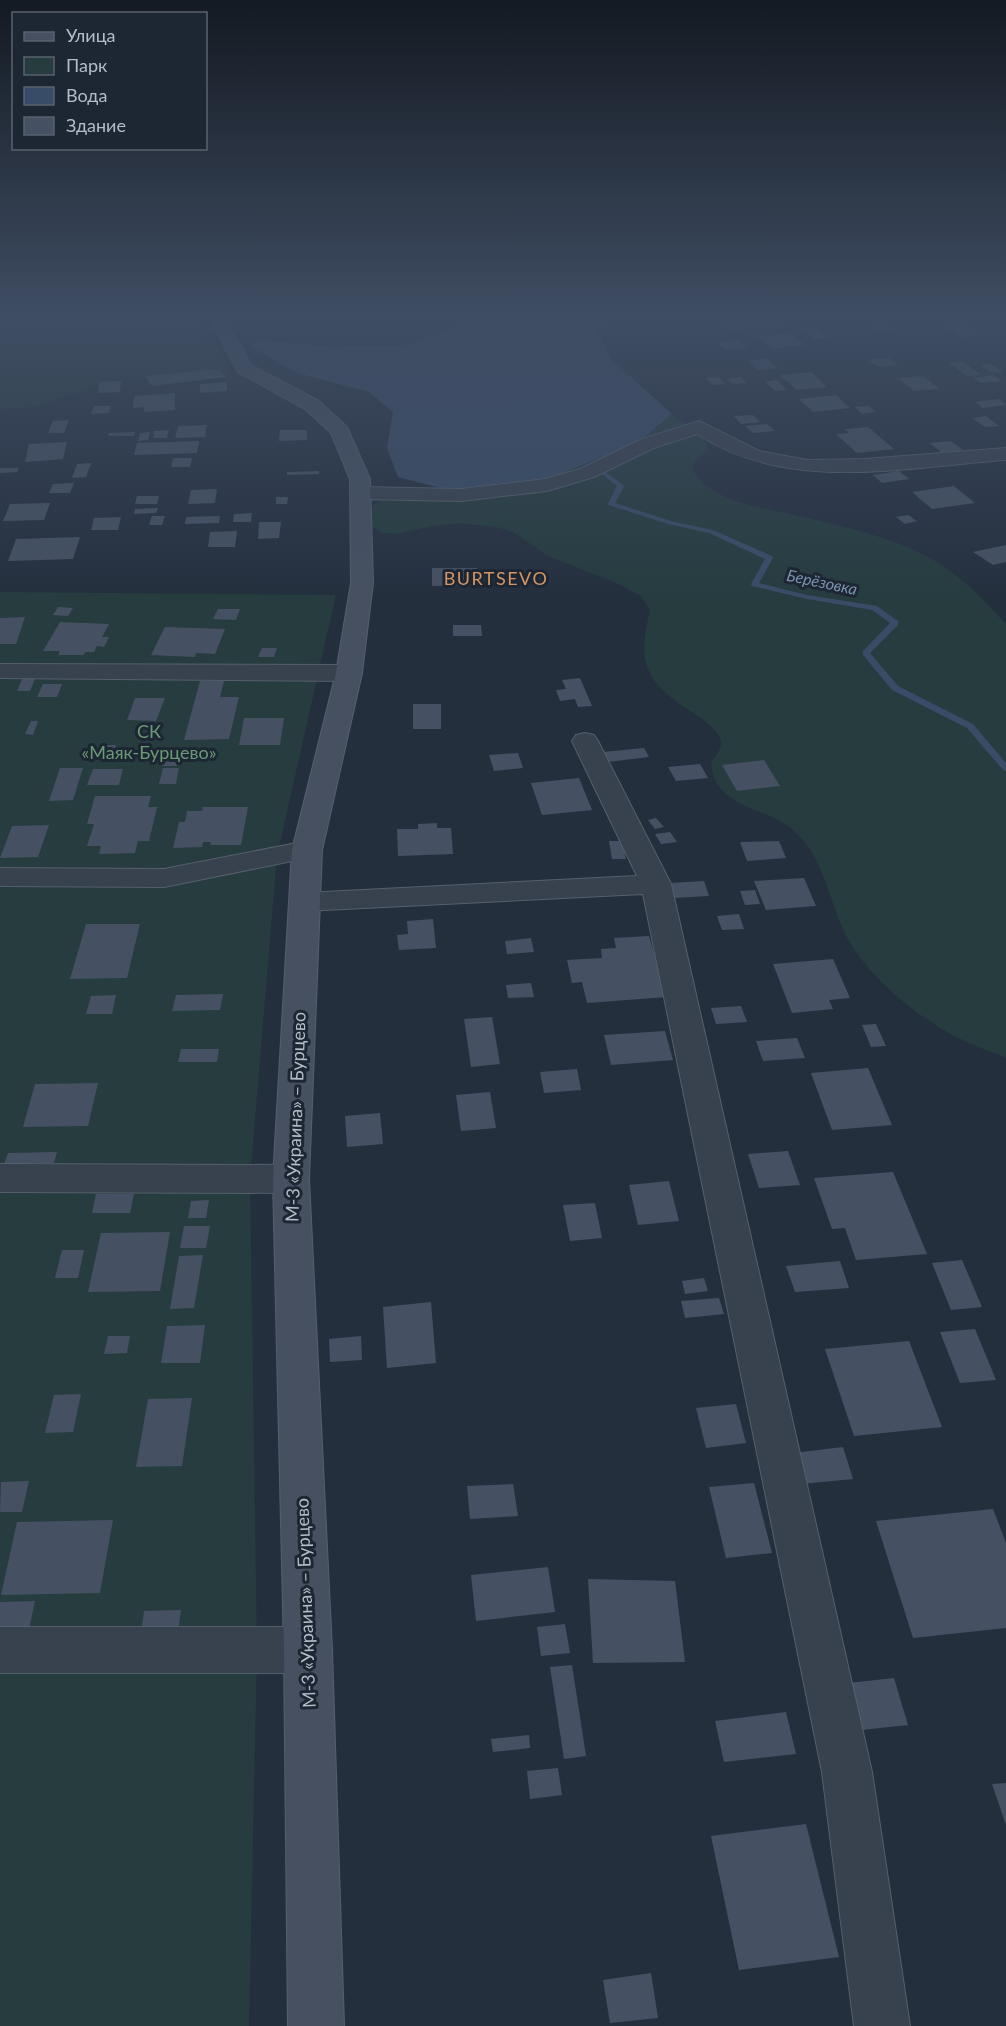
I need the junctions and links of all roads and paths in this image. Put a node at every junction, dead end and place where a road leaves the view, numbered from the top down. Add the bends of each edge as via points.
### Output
1 (316, 409) edge
2 (1006, 454) edge
3 (360, 493) junction
4 (0, 670) edge
5 (349, 673) junction
6 (585, 741) dead end
7 (307, 850) junction
8 (0, 878) edge
9 (656, 884) junction
10 (304, 902) junction
11 (0, 1178) edge
12 (291, 1179) junction
13 (0, 1650) edge
14 (308, 1650) junction
15 (316, 2026) edge
16 (882, 2026) edge

1 - 3 street, М-3 «Украина» – Бурцево via 340,431 360,479
2 - 3 street via 840,468 803,466 733,448 699,427 649,443 587,473 547,485 461,495
3 - 5 street, М-3 «Украина» – Бурцево via 362,583
4 - 5 street
5 - 7 street, М-3 «Украина» – Бурцево
6 - 9 street
7 - 8 street via 164,878
7 - 10 street, М-3 «Украина» – Бурцево
9 - 10 street
9 - 16 street via 847,1772
10 - 12 street, М-3 «Украина» – Бурцево
11 - 12 street
12 - 14 street, М-3 «Украина» – Бурцево
13 - 14 street
14 - 15 street, М-3 «Украина» – Бурцево

